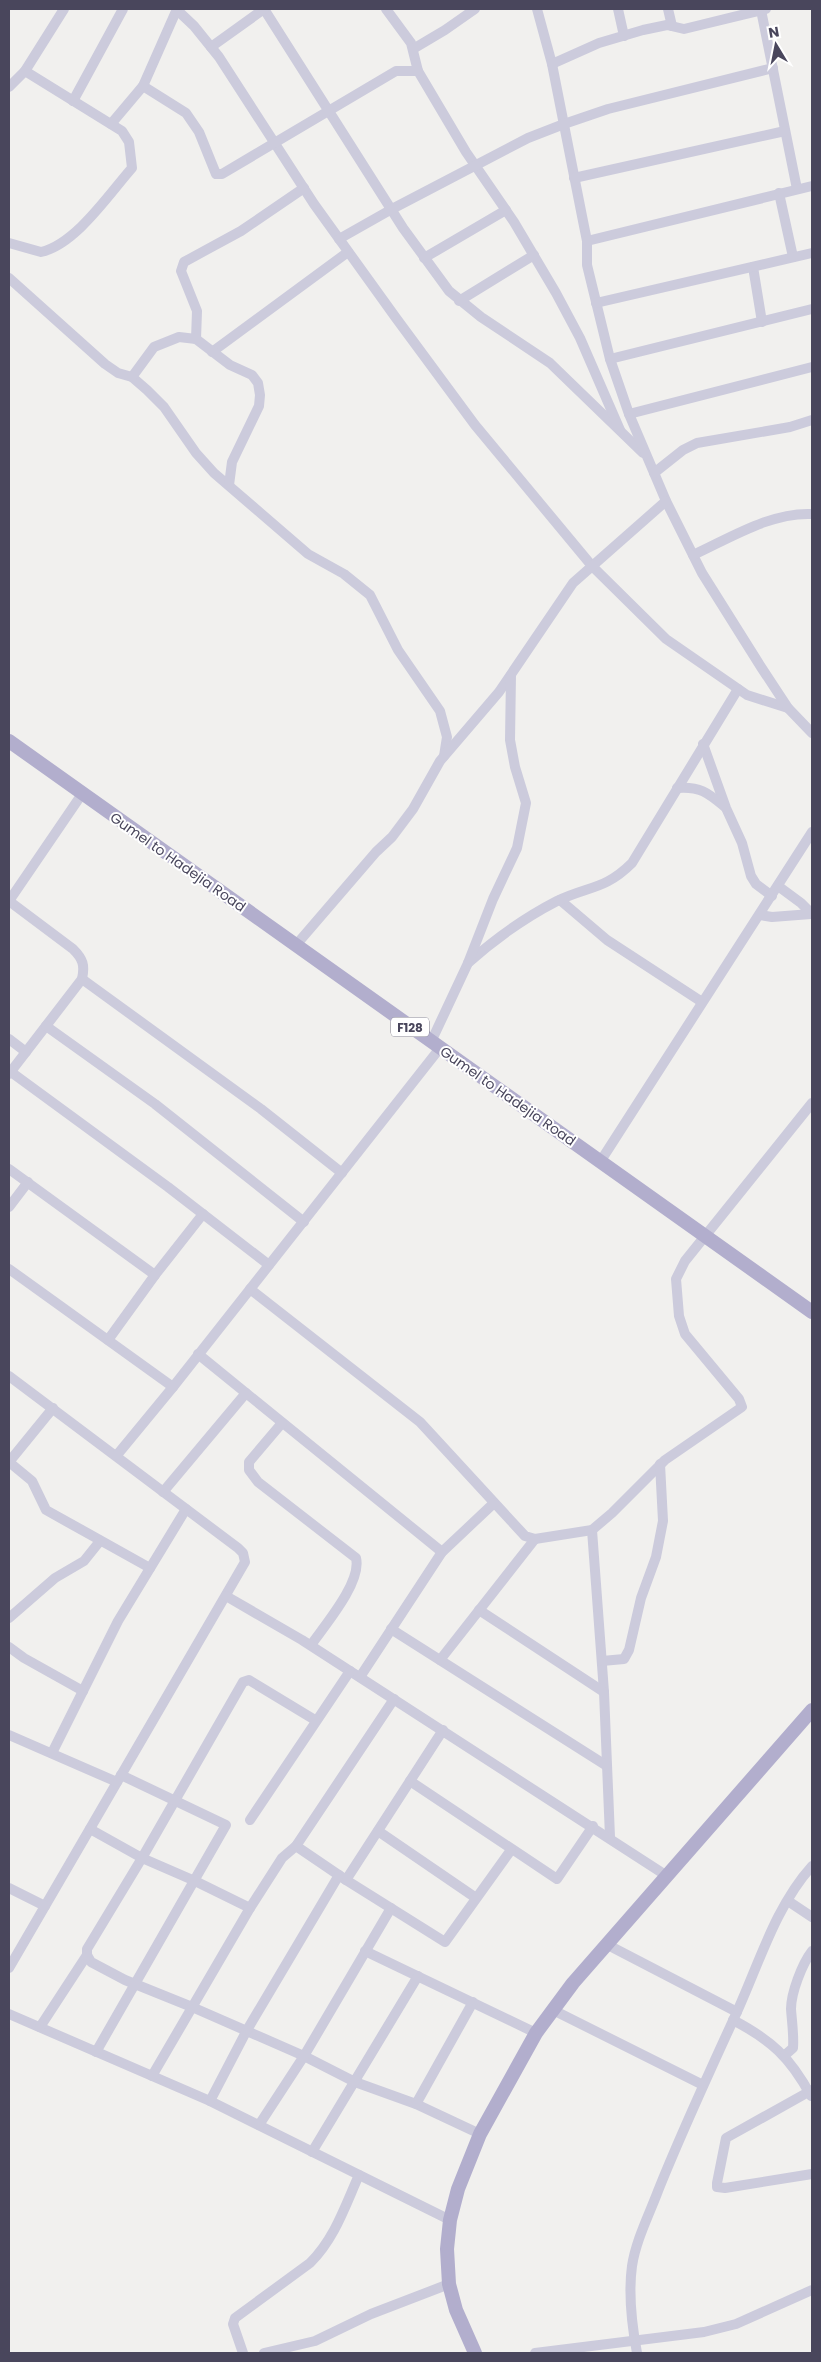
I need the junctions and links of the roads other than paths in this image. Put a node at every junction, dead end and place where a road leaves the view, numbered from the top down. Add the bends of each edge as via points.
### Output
1 (64, 9) edge
2 (123, 9) edge
3 (177, 9) edge
4 (264, 9) edge
5 (386, 9) edge
6 (475, 9) edge
7 (537, 9) edge
8 (618, 9) edge
9 (668, 9) edge
10 (718, 9) edge
11 (763, 9) edge
12 (721, 20) junction
13 (672, 26) junction
14 (624, 36) junction
15 (211, 47) junction
16 (413, 49) junction
17 (552, 64) junction
18 (772, 68) junction
19 (25, 71) junction
20 (418, 71) junction
21 (143, 86) junction
22 (9, 87) edge
23 (73, 101) junction
24 (330, 111) junction
25 (111, 124) junction
26 (564, 124) junction
27 (785, 131) junction
28 (275, 144) junction
29 (475, 166) junction
30 (574, 178) junction
31 (812, 186) edge
32 (304, 188) junction
33 (797, 189) junction
34 (779, 193) junction
35 (392, 209) junction
36 (506, 210) junction
37 (339, 239) junction
38 (587, 241) junction
39 (9, 243) edge
40 (348, 252) junction
41 (812, 253) edge
42 (534, 255) junction
43 (793, 257) junction
44 (424, 258) junction
45 (753, 267) junction
46 (9, 278) edge
47 (459, 302) junction
48 (596, 303) junction
49 (812, 309) edge
50 (762, 322) junction
51 (196, 339) junction
52 (212, 352) junction
53 (610, 360) junction
54 (812, 367) edge
55 (132, 377) junction
56 (629, 414) junction
57 (812, 420) edge
58 (622, 433) junction
59 (648, 457) junction
60 (654, 472) junction
61 (230, 484) junction
62 (666, 501) junction
63 (812, 514) edge
64 (693, 555) junction
65 (592, 566) junction
66 (511, 675) junction
67 (738, 689) junction
68 (788, 708) junction
69 (812, 733) edge
70 (9, 741) edge
71 (703, 744) junction
72 (444, 756) junction
73 (677, 788) junction
74 (82, 794) junction
75 (726, 808) junction
76 (812, 832) edge
77 (778, 886) junction
78 (772, 896) junction
79 (560, 900) junction
80 (9, 901) edge
81 (812, 914) edge
82 (760, 915) junction
83 (296, 945) junction
84 (468, 964) junction
85 (82, 979) junction
86 (702, 1002) junction
87 (46, 1026) junction
88 (9, 1039) edge
89 (436, 1045) junction
90 (26, 1052) junction
91 (10, 1073) edge
92 (812, 1103) edge
93 (600, 1162) junction
94 (9, 1168) edge
95 (342, 1173) junction
96 (28, 1182) junction
97 (9, 1207) edge
98 (203, 1214) junction
99 (304, 1222) junction
100 (705, 1236) junction
101 (269, 1266) junction
102 (9, 1269) edge
103 (155, 1275) junction
104 (250, 1289) junction
105 (812, 1312) edge
106 (108, 1340) junction
107 (198, 1354) junction
108 (9, 1376) edge
109 (173, 1387) junction
110 (246, 1393) junction
111 (53, 1408) junction
112 (282, 1423) junction
113 (117, 1455) junction
114 (9, 1462) edge
115 (660, 1464) junction
116 (163, 1492) junction
117 (494, 1503) junction
118 (186, 1509) junction
119 (592, 1530) junction
120 (535, 1538) junction
121 (100, 1541) junction
122 (442, 1552) junction
123 (150, 1568) junction
124 (226, 1596) junction
125 (479, 1610) junction
126 (9, 1618) edge
127 (391, 1629) junction
128 (310, 1645) junction
129 (9, 1647) edge
130 (440, 1660) junction
131 (602, 1661) junction
132 (350, 1671) junction
133 (360, 1677) junction
134 (83, 1691) junction
135 (604, 1692) junction
136 (394, 1699) junction
137 (812, 1710) edge
138 (315, 1720) junction
139 (443, 1730) junction
140 (9, 1735) edge
141 (52, 1753) junction
142 (607, 1766) junction
143 (119, 1779) junction
144 (410, 1781) junction
145 (176, 1800) junction
146 (250, 1820) dead end
147 (593, 1826) junction
148 (90, 1829) junction
149 (378, 1831) junction
150 (610, 1837) junction
151 (296, 1846) junction
152 (510, 1850) junction
153 (142, 1858) junction
154 (812, 1866) edge
155 (667, 1876) junction
156 (342, 1878) junction
157 (195, 1880) junction
158 (9, 1888) edge
159 (476, 1898) junction
160 (788, 1901) junction
161 (45, 1906) junction
162 (250, 1908) junction
163 (391, 1908) junction
164 (812, 1917) edge
165 (606, 1944) junction
166 (365, 1951) junction
167 (812, 1952) edge
168 (87, 1955) junction
169 (9, 1968) edge
170 (418, 1976) junction
171 (136, 1984) junction
172 (473, 2002) junction
173 (192, 2006) junction
174 (553, 2010) junction
175 (9, 2014) edge
176 (735, 2016) junction
177 (40, 2027) junction
178 (247, 2030) junction
179 (536, 2033) junction
180 (96, 2052) junction
181 (785, 2055) junction
182 (304, 2056) junction
183 (152, 2076) junction
184 (355, 2082) junction
185 (703, 2085) junction
186 (811, 2093) edge
187 (210, 2101) junction
188 (416, 2104) junction
189 (259, 2125) junction
190 (480, 2134) junction
191 (312, 2152) junction
192 (812, 2174) edge
193 (359, 2175) junction
194 (450, 2220) junction
195 (449, 2284) junction
196 (812, 2290) edge
197 (634, 2340) junction
198 (243, 2353) edge
199 (264, 2353) edge
200 (476, 2353) edge
201 (535, 2353) edge
202 (637, 2353) edge

1 - 19 street
2 - 23 street
3 - 15 street
3 - 21 street
4 - 15 street
4 - 24 street
5 - 16 street
6 - 16 street
7 - 17 street
8 - 14 street
9 - 13 street
10 - 12 street
11 - 12 street
11 - 18 street
12 - 13 street via 684,29
13 - 14 street
14 - 17 street via 599,43
15 - 28 street
16 - 20 street
17 - 26 street
18 - 26 street via 608,109
18 - 27 street
19 - 22 street
19 - 23 street
20 - 24 street via 396,71
20 - 29 street
21 - 25 street
21 - 28 street via 186,113 199,132 216,174 222,174
23 - 25 street
24 - 28 street
24 - 35 street
25 - 39 street via 122,131 129,142 132,168 64,242 41,252
26 - 29 street via 528,138
26 - 30 street
27 - 30 street
27 - 33 street
28 - 32 street
29 - 35 street
29 - 36 street
30 - 38 street
31 - 33 street
32 - 37 street
32 - 51 street via 241,231 184,262 181,271 197,311
33 - 34 street
34 - 38 street
34 - 43 street
35 - 37 street
35 - 44 street
36 - 42 street
36 - 44 street
37 - 40 street
38 - 48 street via 587,265
40 - 52 street
40 - 65 street via 475,425
41 - 43 street
42 - 47 street
42 - 58 street via 580,338
43 - 45 street
44 - 47 street
45 - 48 street
45 - 50 street
46 - 55 street via 105,364
47 - 58 street via 550,363
48 - 53 street
49 - 50 street
50 - 53 street
51 - 52 street
51 - 55 street via 179,337 154,347
52 - 61 street via 252,375 258,383 260,395 255,414 232,462
53 - 56 street
54 - 56 street
55 - 61 street via 164,407 214,473
56 - 59 street
57 - 60 street via 790,427 697,443 682,450
58 - 59 street
59 - 60 street
60 - 62 street
61 - 72 street via 308,554 344,574 370,595 398,650 440,711 447,737
62 - 64 street
62 - 65 street
63 - 64 street via 776,518
64 - 68 street
65 - 66 street via 573,584
65 - 67 street via 666,640
66 - 72 street
66 - 84 street via 510,740 526,803 517,848
67 - 68 street
67 - 71 street
68 - 69 street
70 - 74 main road, Gumel to Hadejia Road / F128
71 - 73 street
71 - 75 street
72 - 83 street via 392,838 376,852
73 - 75 street via 692,786 702,790
73 - 79 street via 632,863 619,876 594,889
74 - 80 street
74 - 83 main road, Gumel to Hadejia Road / F128
75 - 78 street via 742,843 751,876
76 - 77 street
77 - 78 street
77 - 81 street
78 - 82 street
79 - 84 street via 499,936
79 - 86 street via 607,940
80 - 85 street via 73,949 82,959
81 - 82 street
82 - 86 street
83 - 89 main road, Gumel to Hadejia Road / F128
84 - 89 street
85 - 87 street
85 - 95 street via 261,1109
86 - 93 street
87 - 90 street
87 - 99 street via 155,1104
88 - 90 street
89 - 93 main road, Gumel to Hadejia Road / F128
89 - 95 street
90 - 91 street
91 - 98 street
92 - 100 street
93 - 100 main road, Gumel to Hadejia Road / F128
94 - 96 street
95 - 99 street
96 - 97 street
96 - 103 street
98 - 101 street
98 - 103 street
99 - 101 street
100 - 105 main road, Gumel to Hadejia Road / F128
100 - 115 street via 685,1261 676,1280 679,1316 685,1334 739,1399 742,1407
101 - 104 street
102 - 106 street
103 - 106 street
104 - 107 street
104 - 117 street via 420,1422
106 - 109 street
107 - 109 street
107 - 110 street
108 - 111 street
109 - 113 street
110 - 112 street
110 - 116 street
111 - 113 street
111 - 114 street
112 - 122 street
112 - 128 street via 249,1462 249,1470 258,1482 356,1558 358,1566 354,1582
113 - 116 street
114 - 121 street via 32,1481 46,1510
115 - 119 street
115 - 131 street via 663,1521 629,1650 624,1659
116 - 118 street
117 - 120 street via 525,1536
117 - 122 street
118 - 123 street
118 - 124 street via 238,1548 246,1558
119 - 120 street
119 - 131 street
120 - 125 street
121 - 123 street
121 - 126 street via 84,1561 56,1578
122 - 127 street
123 - 134 street via 118,1621
124 - 128 street
124 - 143 street
125 - 130 street
125 - 135 street
127 - 130 street
127 - 133 street
128 - 132 street
129 - 134 street
130 - 142 street
131 - 135 street
132 - 133 street
132 - 138 street
133 - 136 street
134 - 141 street
135 - 142 street
136 - 139 street
136 - 151 street
137 - 155 main road
138 - 145 street via 249,1680 243,1682
138 - 146 street
139 - 144 street
139 - 147 street
140 - 141 street
141 - 143 street
142 - 150 street
143 - 145 street
143 - 148 street
144 - 149 street
144 - 152 street
145 - 153 street
145 - 157 street via 226,1826
147 - 150 street
147 - 152 street via 558,1879
148 - 153 street
148 - 161 street
149 - 156 street
149 - 159 street
150 - 155 street
151 - 156 street
151 - 162 street via 282,1858
152 - 159 street
153 - 157 street
153 - 168 street via 87,1949
154 - 160 street
155 - 165 main road
156 - 163 street
156 - 178 street
157 - 162 street
157 - 171 street
158 - 161 street
159 - 163 street via 445,1942
160 - 164 street
160 - 176 street
161 - 169 street
162 - 173 street
163 - 166 street
165 - 174 main road
165 - 176 street
166 - 170 street
166 - 182 street
167 - 181 street via 804,1962 791,2007 793,2048
168 - 171 street via 91,1962
168 - 177 street
170 - 172 street
170 - 184 street
171 - 173 street
171 - 180 street
172 - 179 street
172 - 188 street
173 - 178 street
173 - 183 street
174 - 179 main road
174 - 185 street
175 - 177 street
176 - 181 street
176 - 185 street
177 - 180 street
178 - 182 street
178 - 187 street
179 - 190 main road
180 - 183 street
181 - 186 street
182 - 184 street
182 - 189 street
183 - 187 street
184 - 188 street
184 - 191 street
185 - 197 street via 668,2165 634,2259 631,2297
186 - 192 street via 726,2138 717,2183 718,2188 725,2188
187 - 189 street
188 - 190 street
189 - 191 street
190 - 194 main road via 458,2188
191 - 193 street
193 - 194 street
193 - 198 street via 337,2226 321,2252 235,2318 233,2324
194 - 195 main road via 447,2249
195 - 199 street via 371,2314 315,2341
195 - 200 main road via 461,2326
196 - 197 street via 736,2324 704,2332
197 - 201 street
197 - 202 street

